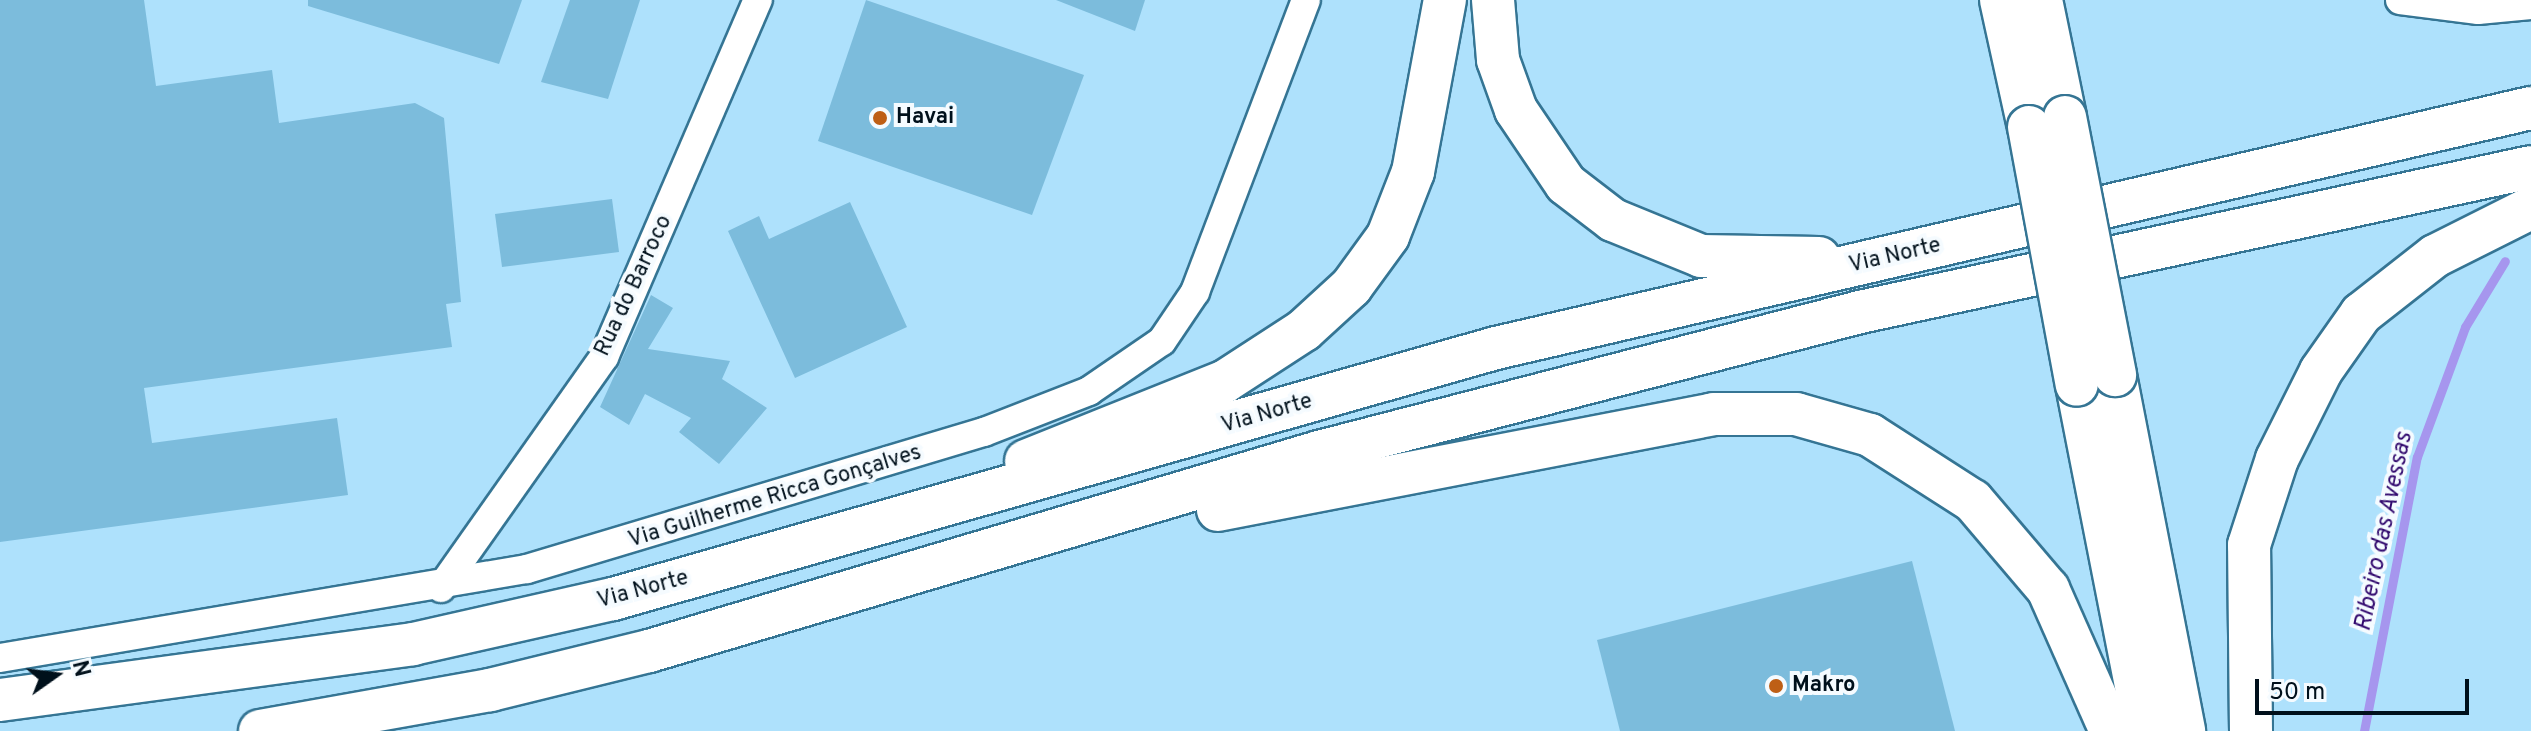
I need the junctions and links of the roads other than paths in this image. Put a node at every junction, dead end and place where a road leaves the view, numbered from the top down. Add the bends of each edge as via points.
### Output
1 (758, 0) edge
2 (1306, 0) edge
3 (1445, 0) edge
4 (1493, 0) edge
5 (2001, 0) edge
6 (2041, 0) edge
7 (2400, 0) edge
8 (2531, 5) edge
9 (2531, 108) edge
10 (2047, 122) junction
11 (2531, 167) edge
12 (2531, 208) edge
13 (1884, 259) junction
14 (2096, 380) junction
15 (879, 526) junction
16 (441, 588) junction
17 (772, 614) junction
18 (0, 658) edge
19 (0, 700) edge
20 (260, 731) edge
21 (2111, 731) edge
22 (2145, 731) edge
23 (2184, 731) edge
24 (2251, 731) edge

1 - 16 street, Rua do Barroco via 604,357
2 - 16 street, Via Guilherme Ricca Gonçalves via 1195,292 1162,341 1128,371 984,432 617,545
3 - 15 highway via 1413,172 1388,236 1351,287 1304,330 1224,382
4 - 13 highway via 1498,60 1516,110 1566,184 1613,220 1701,256
5 - 10 highway
6 - 10 highway
7 - 8 street via 2478,10
9 - 13 highway, Via Norte
10 - 14 highway, bridge
11 - 17 highway via 1860,312 1319,452
12 - 24 highway via 2435,256 2361,314 2321,371 2277,459 2249,545
13 - 15 highway, Via Norte via 1496,348
14 - 22 highway
14 - 23 highway
15 - 19 highway, Via Norte via 613,599 413,644
16 - 18 street, Via Guilherme Ricca Gonçalves
17 - 20 highway via 490,690
17 - 21 highway via 1282,494 1434,473 1714,414 1796,414 1870,435 1973,501 2048,589

